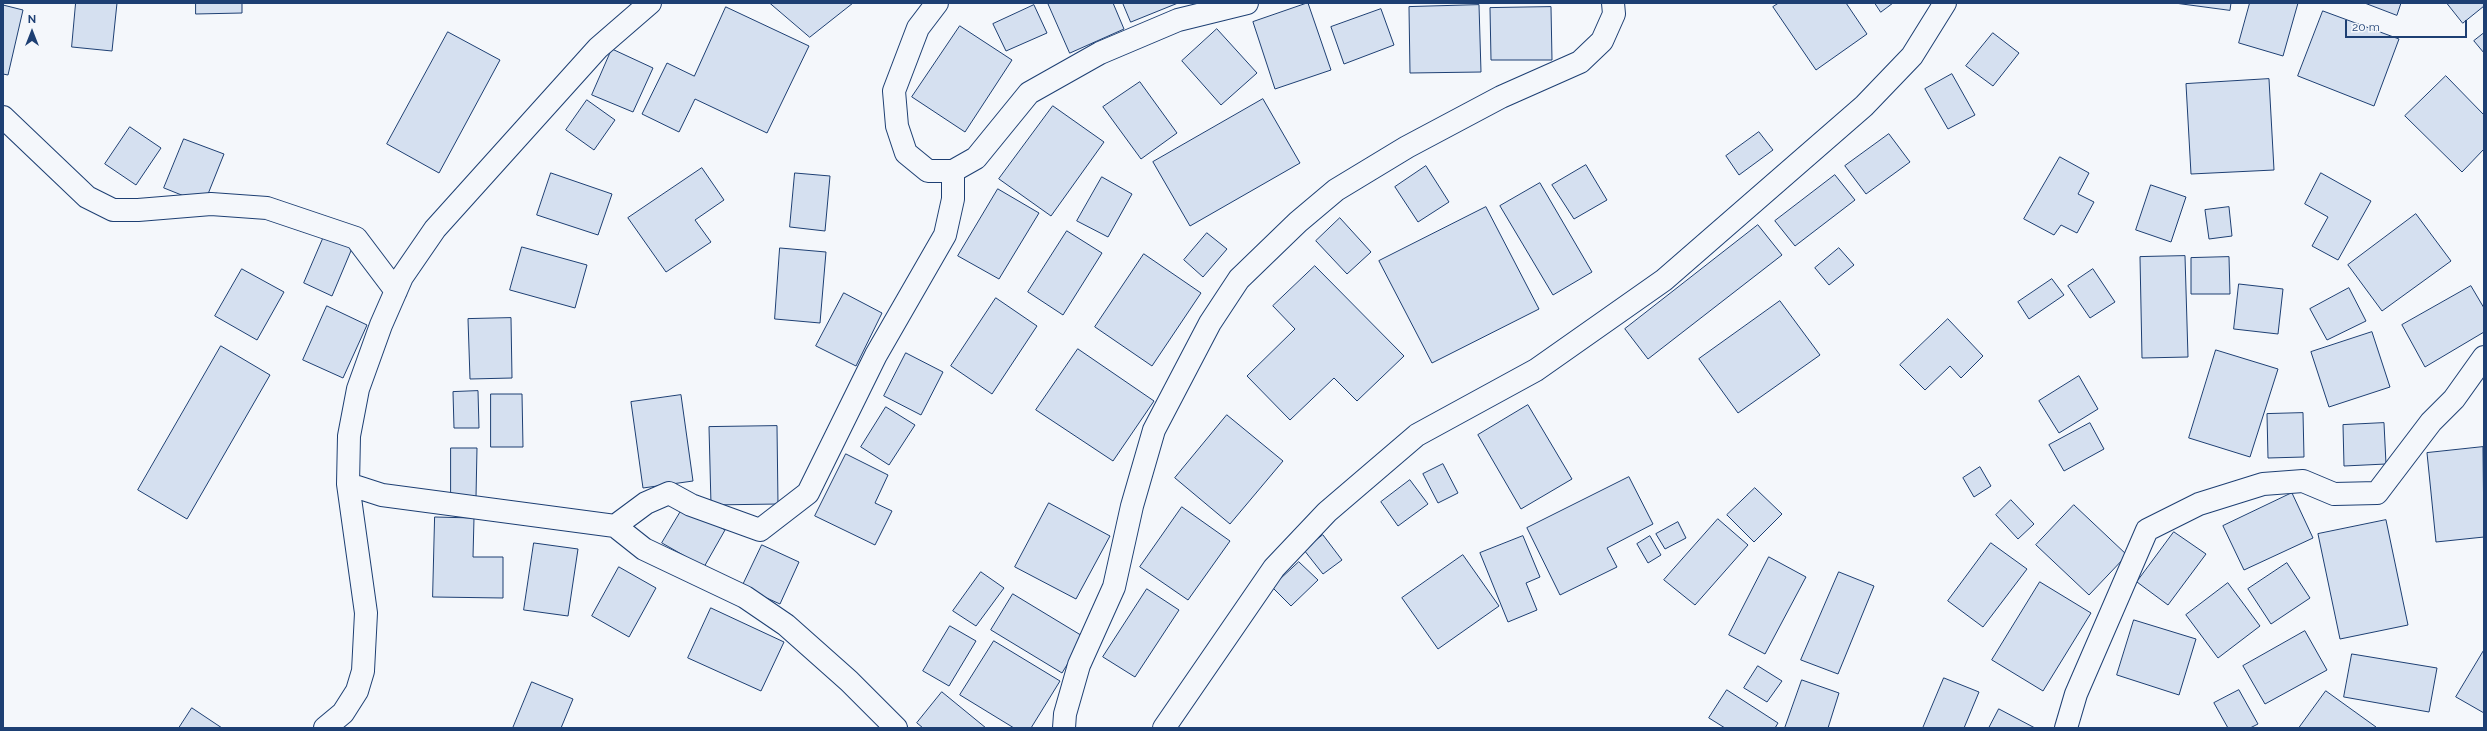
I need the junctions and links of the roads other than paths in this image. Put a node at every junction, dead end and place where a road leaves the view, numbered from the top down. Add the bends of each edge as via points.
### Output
1 (650, 3) edge
2 (937, 3) edge
3 (1247, 3) edge
4 (1613, 3) edge
5 (1945, 3) edge
6 (3, 117) edge
7 (953, 170) junction
8 (396, 291) junction
9 (2484, 357) edge
10 (348, 484) junction
11 (615, 526) junction
12 (325, 728) edge
13 (896, 728) edge
14 (1064, 728) edge
15 (1164, 728) edge
16 (2066, 728) edge

1 - 8 main road via 598,48 435,229 402,277
2 - 7 main road via 918,28 894,91 897,126 906,153 928,171
3 - 7 main road via 1178,20 1100,54 1029,93 976,158
4 - 14 main road via 1614,14 1602,41 1580,62 1501,97 1407,147 1336,190 1298,222 1239,279 1210,323 1154,430 1132,506 1114,587 1078,665 1065,714
5 - 15 main road via 1912,56 1864,106 1664,280 1536,370 1417,435 1327,512 1274,568
6 - 8 main road via 87,197 113,210 211,204 267,208 356,238
7 - 11 main road via 953,199 945,235 876,354 808,492 760,530 691,505 669,492 646,503
8 - 10 main road via 358,389 349,436
9 - 16 main road via 2454,399 2431,422 2377,493 2334,494 2303,481 2263,484 2199,504 2147,530 2076,694
10 - 11 main road via 382,495
10 - 12 main road via 366,613 363,671 358,691 343,713
11 - 13 main road via 644,549 745,597 786,625 849,681

